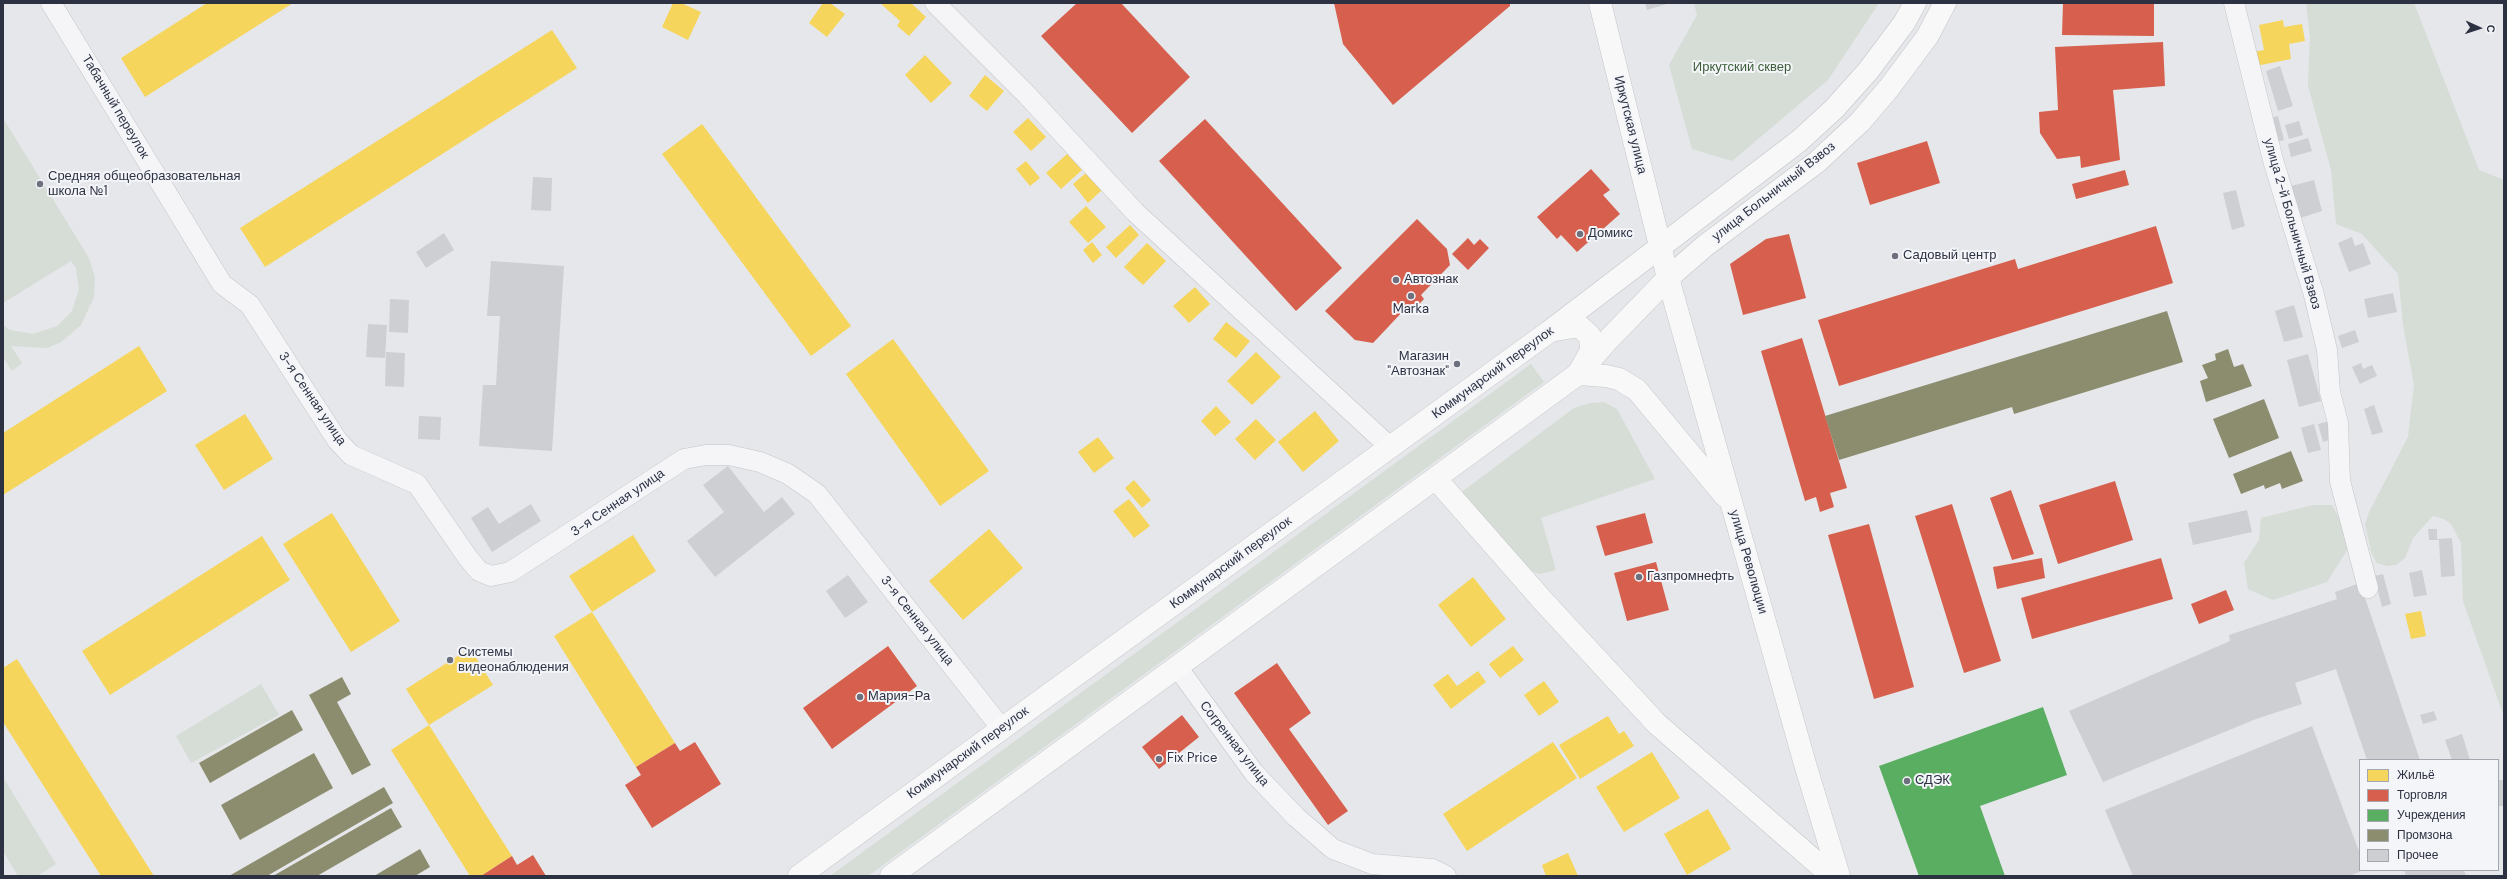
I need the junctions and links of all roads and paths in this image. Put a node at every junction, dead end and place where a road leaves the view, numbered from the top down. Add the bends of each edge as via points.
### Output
1 (52, 3) edge
2 (935, 3) edge
3 (1600, 3) edge
4 (1915, 3) edge
5 (1945, 3) edge
6 (2234, 3) edge
7 (1661, 246) junction
8 (1668, 278) junction
9 (250, 305) joint
10 (1550, 331) junction
11 (1578, 374) junction
12 (1390, 447) junction
13 (1436, 478) junction
14 (1731, 503) junction
15 (2368, 588) dead end
16 (1178, 668) junction
17 (1002, 729) junction
18 (799, 876) edge
19 (891, 876) edge
20 (1446, 876) edge
21 (1832, 876) edge
22 (1839, 876) edge

1 - 9 street, Табачный переулок via 222,284
2 - 12 street via 1027,95 1135,212
3 - 7 main road, Иркутская улица
4 - 7 main road, улица Больничный Взвоз via 1904,23 1873,65 1834,109 1800,141
5 - 8 main road, улица Больничный Взвоз via 1927,37 1860,122 1817,162 1706,245
6 - 15 street, улица 2-й Больничный Взвоз via 2273,160 2314,295 2327,350 2330,392 2338,422 2340,481
7 - 8 main road, улица Революции
7 - 10 main road, Коммунарский переулок
8 - 11 main road
8 - 14 main road, улица Революции
9 - 17 street, 3-я Сенная улица via 336,440 351,455 417,484 479,571 491,576 510,572 684,459 706,455 729,455 760,462 788,474 817,494
10 - 11 main road via 1579,326 1590,336 1591,351
10 - 12 main road, Коммунарский переулок
11 - 13 main road
11 - 14 main road via 1619,379 1637,390
12 - 17 main road, Коммунарский переулок
13 - 16 main road
13 - 21 main road via 1544,602 1658,724
14 - 22 main road, улица Революции
16 - 19 main road
16 - 20 street, Согренная улица via 1254,773 1296,817 1333,850 1372,864 1432,869
17 - 18 main road, Коммунарский переулок

